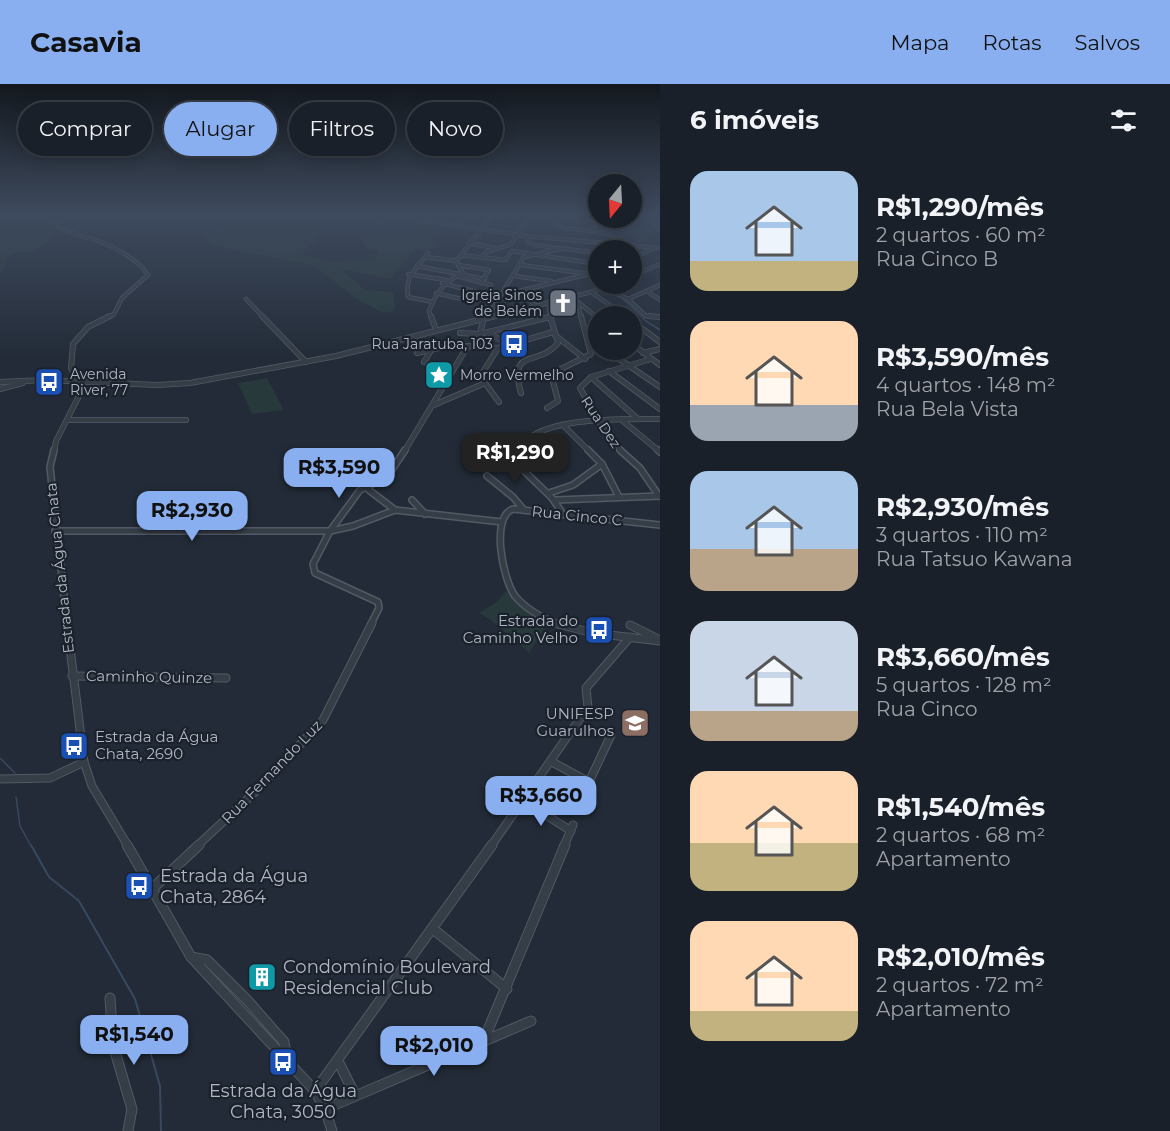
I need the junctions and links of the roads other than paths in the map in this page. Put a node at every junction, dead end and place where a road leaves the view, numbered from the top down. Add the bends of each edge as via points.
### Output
1 (135, 262) edge
2 (421, 262) edge
3 (453, 262) edge
4 (457, 263) junction
5 (520, 264) joint
6 (660, 264) edge
7 (417, 266) junction
8 (642, 272) edge
9 (463, 273) junction
10 (408, 274) junction
11 (588, 274) edge
12 (588, 274) edge
13 (457, 276) junction
14 (514, 276) junction
15 (485, 279) junction
16 (444, 282) junction
17 (554, 282) junction
18 (481, 283) junction
19 (491, 285) dead end
20 (660, 285) edge
21 (647, 291) junction
22 (436, 293) junction
23 (588, 293) edge
24 (484, 294) dead end
25 (594, 294) edge
26 (617, 294) edge
27 (570, 296) junction
28 (658, 297) edge
29 (246, 299) dead end
30 (628, 299) junction
31 (465, 300) dead end
32 (433, 302) junction
33 (548, 302) junction
34 (578, 303) junction
35 (535, 305) junction
36 (611, 306) edge
37 (579, 310) junction
38 (588, 310) joint
39 (660, 312) edge
40 (486, 317) junction
41 (550, 317) junction
42 (649, 317) junction
43 (660, 317) edge
44 (642, 328) edge
45 (436, 330) junction
46 (488, 332) junction
47 (460, 333) dead end
48 (554, 333) junction
49 (480, 334) junction
50 (587, 334) joint
51 (588, 338) edge
52 (565, 342) junction
53 (660, 342) edge
54 (558, 343) junction
55 (508, 345) junction
56 (467, 347) junction
57 (498, 348) junction
58 (433, 349) junction
59 (660, 349) edge
60 (417, 353) dead end
61 (643, 353) joint
62 (588, 356) edge
63 (585, 359) junction
64 (651, 359) junction
65 (619, 360) edge
66 (306, 362) junction
67 (424, 362) dead end
68 (660, 365) edge
69 (627, 366) junction
70 (609, 371) junction
71 (74, 374) junction
72 (591, 377) junction
73 (660, 378) edge
74 (63, 380) junction
75 (29, 381) junction
76 (77, 381) junction
77 (651, 381) junction
78 (0, 382) edge
79 (95, 382) junction
80 (485, 383) junction
81 (660, 387) edge
82 (0, 389) edge
83 (80, 389) junction
84 (521, 393) dead end
85 (499, 402) dead end
86 (434, 405) junction
87 (547, 408) dead end
88 (660, 409) edge
89 (660, 419) edge
90 (67, 420) junction
91 (186, 420) dead end
92 (638, 420) junction
93 (622, 421) junction
94 (599, 422) junction
95 (563, 425) junction
96 (660, 452) edge
97 (602, 464) junction
98 (487, 476) dead end
99 (365, 488) junction
100 (549, 493) junction
101 (659, 496) edge
102 (619, 497) junction
103 (412, 500) dead end
104 (556, 500) junction
105 (395, 510) junction
106 (524, 510) junction
107 (560, 513) junction
108 (426, 515) junction
109 (502, 522) junction
110 (660, 525) edge
111 (55, 531) junction
112 (330, 531) junction
113 (630, 625) dead end
114 (630, 637) junction
115 (660, 640) edge
116 (72, 676) junction
117 (226, 678) dead end
118 (611, 735) dead end
119 (84, 762) junction
120 (552, 762) junction
121 (0, 779) edge
122 (524, 801) junction
123 (153, 888) junction
124 (433, 929) junction
125 (507, 989) junction
126 (110, 998) dead end
127 (531, 1021) dead end
128 (483, 1042) junction
129 (338, 1061) junction
130 (315, 1091) junction
131 (355, 1095) junction
132 (325, 1109) junction
133 (128, 1131) edge
134 (332, 1131) edge

1 - 71 street via 148,274 122,298 114,314 78,335 71,353
2 - 7 street
3 - 4 street
4 - 9 street
4 - 15 street via 489,271
5 - 11 street
5 - 14 street
6 - 8 street
7 - 9 street
7 - 10 street
9 - 13 street
9 - 15 street
10 - 16 street
10 - 32 street via 408,297
12 - 17 street
13 - 16 street
13 - 18 street
14 - 17 street
14 - 40 street
15 - 18 street
16 - 22 street
16 - 24 street
17 - 35 street via 519,291
18 - 19 street
20 - 21 street
21 - 28 street
21 - 30 street
22 - 31 street
22 - 32 street
23 - 27 street
25 - 36 street
26 - 30 street
27 - 33 street
27 - 34 street
29 - 66 street
30 - 42 street
32 - 45 street via 429,311
33 - 35 street
33 - 41 street
34 - 37 street
34 - 38 street
35 - 40 street
37 - 38 street
37 - 50 street
39 - 42 street
40 - 45 street
40 - 49 street
41 - 46 street
41 - 48 street
42 - 43 street
44 - 53 street
45 - 66 street
46 - 49 street
46 - 55 street
47 - 49 street
48 - 52 street
48 - 54 street
48 - 55 street
50 - 51 street
52 - 54 street
52 - 63 street
54 - 84 street via 519,366 515,374
55 - 57 street
56 - 57 street
56 - 58 street
56 - 86 street
57 - 80 street via 484,368
58 - 60 street
58 - 67 street
59 - 61 street
61 - 64 street
62 - 63 street
63 - 87 street via 551,374 558,400
64 - 68 street
64 - 69 street, Rua Dez
65 - 69 street
66 - 79 street via 189,383
69 - 70 street, Rua Dez
69 - 77 street
70 - 72 street, Rua Dez
70 - 88 street
71 - 74 street
71 - 76 street
72 - 92 street
72 - 94 street, Rua Dez via 580,388
73 - 77 street
74 - 75 street
74 - 76 street
75 - 78 street
75 - 82 street
76 - 79 street
76 - 83 street
77 - 81 street
79 - 83 street
80 - 85 street
80 - 86 street
83 - 90 street, Estrada da Água Chata
86 - 99 street via 387,477
89 - 92 street
90 - 91 street
90 - 111 street, Estrada da Água Chata via 56,441 50,467
92 - 93 street
93 - 94 street
93 - 96 street
94 - 95 street
94 - 101 street, Rua Dez
95 - 97 street
95 - 100 street via 533,434 521,444 517,454 521,470
97 - 100 street via 573,485
97 - 102 street
98 - 106 street
99 - 105 street
99 - 112 street
100 - 104 street
101 - 102 street
102 - 104 street
103 - 108 street
104 - 107 street
105 - 108 street
105 - 112 street
106 - 107 street, Rua Cinco C
106 - 109 street, Rua Cinco C via 507,511
107 - 110 street, Rua Cinco C
108 - 109 street
109 - 114 street via 503,571 525,605 570,629
111 - 112 street
111 - 116 street, Estrada da Água Chata
112 - 123 street, Rua Fernando Luz via 314,564 315,573 364,593 378,602 378,612 323,720 256,791
113 - 115 street
114 - 115 street
114 - 120 street via 586,688 588,707
116 - 117 street, Caminho Quinze
116 - 119 street, Estrada da Água Chata
118 - 120 street via 589,782
119 - 121 street via 50,778
119 - 123 street, Estrada da Água Chata via 92,786
120 - 122 street
122 - 124 street
122 - 125 street via 572,828
123 - 130 street, Estrada da Água Chata via 191,957
124 - 125 street
124 - 129 street
125 - 128 street
126 - 133 street via 113,1045 132,1109
127 - 128 street
128 - 131 street
129 - 130 street
129 - 131 street
130 - 132 street, Estrada da Água Chata
131 - 132 street
132 - 134 street, Estrada da Água Chata

